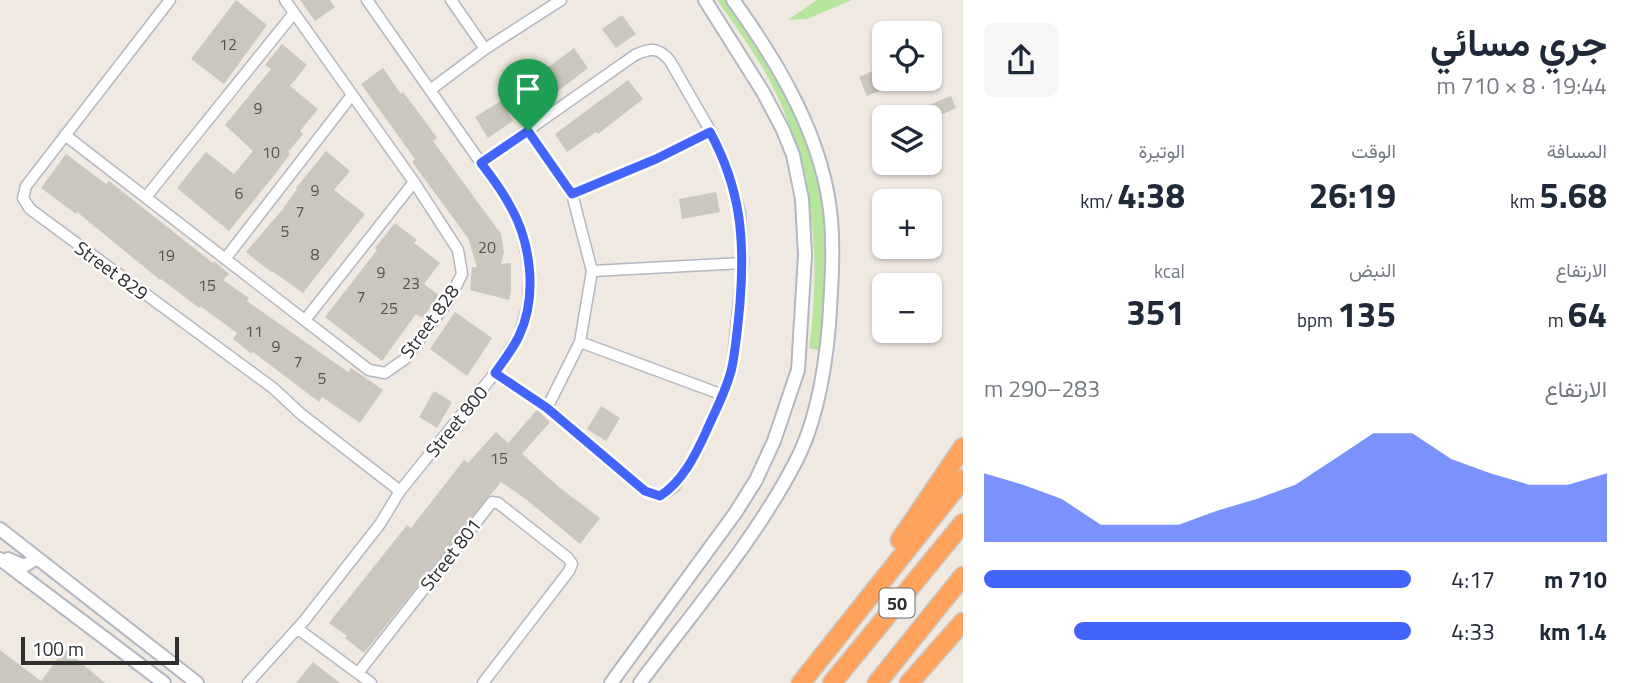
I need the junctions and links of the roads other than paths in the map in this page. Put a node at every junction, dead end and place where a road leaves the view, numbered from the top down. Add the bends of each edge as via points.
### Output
1 (170, 0) edge
2 (285, 0) edge
3 (367, 0) edge
4 (451, 0) edge
5 (561, 0) edge
6 (705, 0) edge
7 (733, 0) edge
8 (294, 13) junction
9 (485, 49) junction
10 (430, 90) junction
11 (352, 95) junction
12 (528, 131) junction
13 (710, 132) junction
14 (65, 135) junction
15 (481, 163) junction
16 (414, 182) junction
17 (572, 194) junction
18 (146, 197) junction
19 (225, 259) junction
20 (743, 263) junction
21 (592, 271) junction
22 (305, 320) junction
23 (579, 342) junction
24 (495, 373) junction
25 (723, 395) junction
26 (547, 408) junction
27 (963, 447) edge
28 (963, 479) edge
29 (400, 491) junction
30 (963, 523) edge
31 (0, 529) edge
32 (0, 552) edge
33 (37, 558) junction
34 (0, 559) edge
35 (963, 576) edge
36 (963, 622) edge
37 (298, 629) junction
38 (827, 648) junction
39 (358, 673) junction
40 (256, 679) edge
41 (164, 683) edge
42 (197, 683) edge
43 (248, 683) edge
44 (371, 683) edge
45 (483, 683) edge
46 (611, 683) edge
47 (640, 683) edge
48 (801, 683) edge
49 (832, 683) edge
50 (877, 683) edge
51 (909, 683) edge

1 - 14 street, Street 829
2 - 8 street, Street 828
3 - 10 street, Street 800
4 - 9 street
5 - 9 street
6 - 46 street via 763,92 793,155 806,255 798,370 756,480
7 - 47 street via 787,82 817,154 831,218 832,280 825,362 811,422 790,472 726,569
8 - 11 street, Street 828
8 - 18 street
9 - 10 street
10 - 15 street, Street 800
11 - 16 street, Street 828
11 - 19 street
12 - 13 street via 650,49 670,61
12 - 15 street
12 - 17 street
13 - 17 street
13 - 20 street via 740,213
14 - 18 street, Street 828
14 - 29 street, Street 829 via 26,186 23,198 30,209 272,388
15 - 24 street, Street 800 via 522,231 530,273 528,305 519,336
16 - 22 street
16 - 22 street, Street 828 via 458,250 462,274 449,300 405,359 385,373 369,370
17 - 21 street
18 - 19 street, Street 828
19 - 22 street, Street 828
20 - 21 street
20 - 25 street via 732,369
21 - 23 street
23 - 25 street
23 - 26 street
24 - 26 street
24 - 29 street, Street 800
25 - 26 street via 697,451 674,487 660,496 645,491
27 - 38 highway
28 - 38 highway
29 - 37 street, Street 800 via 380,524
30 - 49 highway, 50
31 - 33 street
32 - 33 street via 18,566
33 - 42 street
34 - 41 street
35 - 50 highway, 50
36 - 51 highway
37 - 39 street
37 - 40 street, Street 800
38 - 48 highway
39 - 44 street
39 - 45 street, Street 801 via 492,502 572,564
40 - 43 street, Street 800

